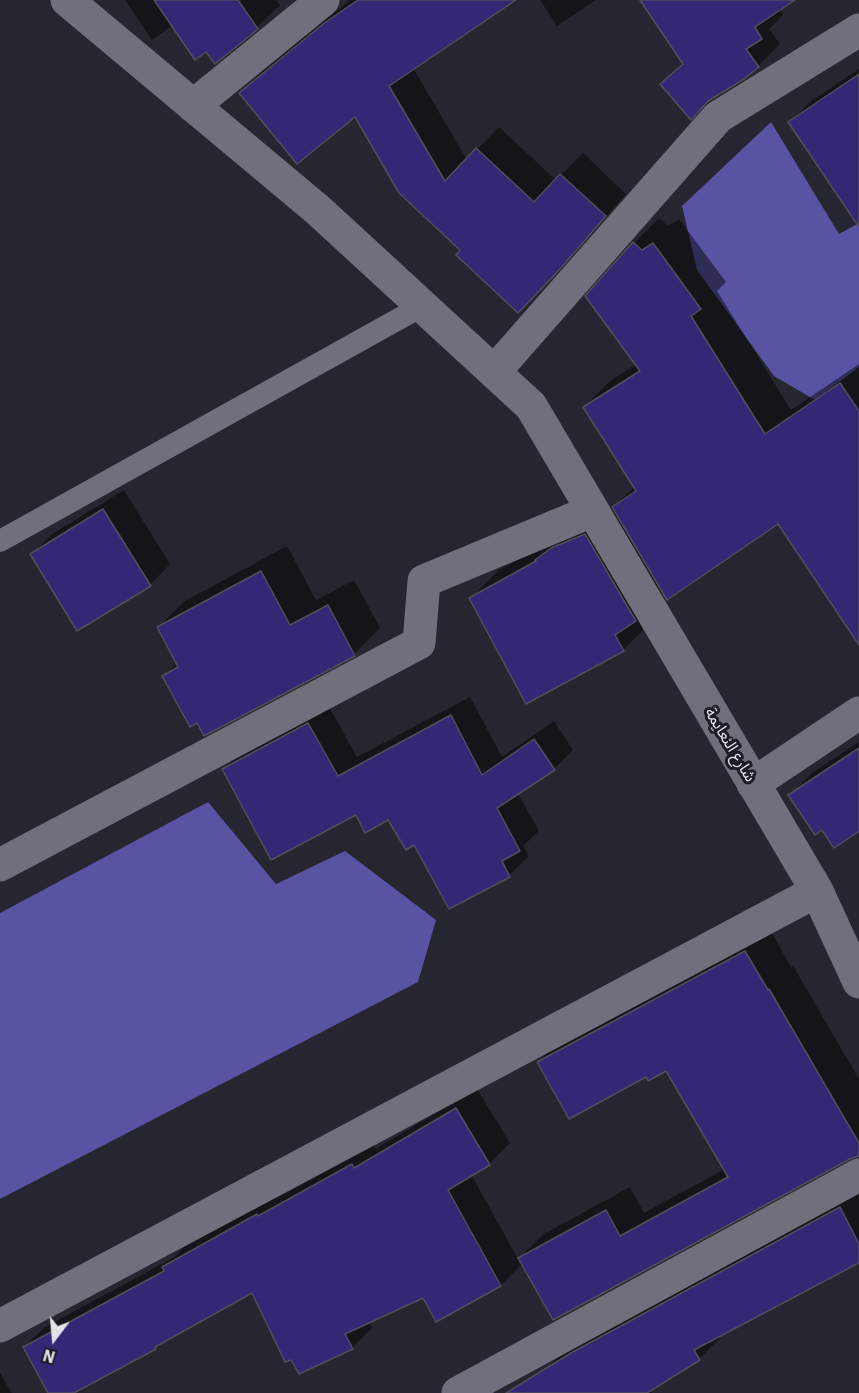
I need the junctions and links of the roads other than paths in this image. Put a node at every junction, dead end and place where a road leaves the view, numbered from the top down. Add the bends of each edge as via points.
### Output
1 (67, 0) edge
2 (323, 0) edge
3 (859, 30) edge
4 (193, 106) junction
5 (422, 306) junction
6 (494, 372) junction
7 (592, 511) junction
8 (0, 541) edge
9 (859, 712) edge
10 (753, 784) junction
11 (0, 865) edge
12 (817, 891) junction
13 (858, 977) edge
14 (859, 1175) edge
15 (0, 1326) edge
16 (458, 1393) edge

1 - 4 street, شارع النعايمة
2 - 4 street
3 - 6 street via 718,117
4 - 5 street, شارع النعايمة via 318,210
5 - 6 street, شارع النعايمة
5 - 8 lane
6 - 7 street, شارع النعايمة via 531,406
7 - 10 street, شارع النعايمة
7 - 11 street via 424,581 419,643
9 - 10 street
10 - 12 street, شارع النعايمة
12 - 13 street, شارع النعايمة
12 - 15 street
14 - 16 street

